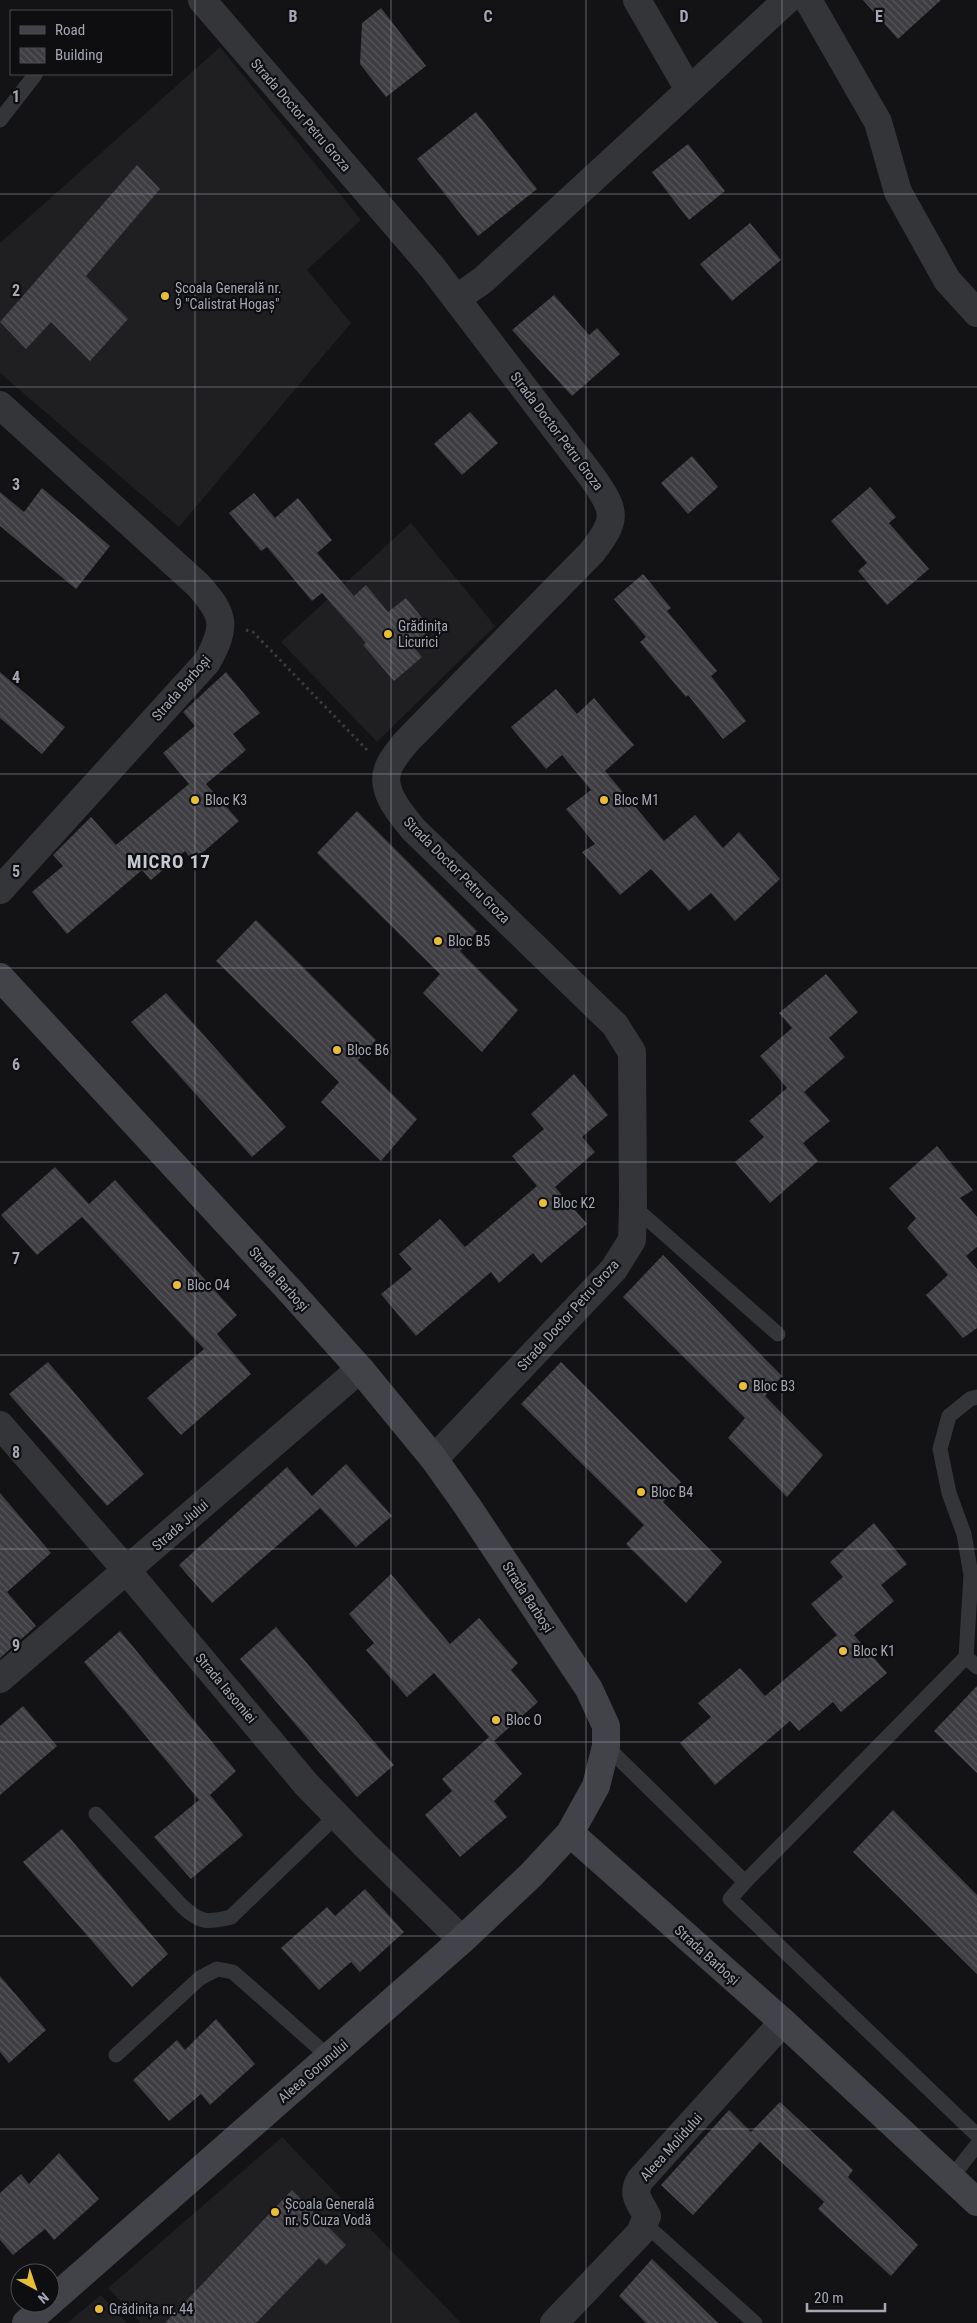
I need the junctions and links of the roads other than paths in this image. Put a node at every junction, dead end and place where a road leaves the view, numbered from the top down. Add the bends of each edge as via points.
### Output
1 (202, 0) edge
2 (637, 0) edge
3 (787, 0) edge
4 (808, 0) edge
5 (35, 75) dead end
6 (689, 90) junction
7 (0, 120) edge
8 (456, 299) junction
9 (977, 313) edge
10 (0, 405) edge
11 (0, 890) edge
12 (0, 977) edge
13 (633, 1206) junction
14 (778, 1334) dead end
15 (360, 1369) junction
16 (977, 1397) edge
17 (0, 1425) edge
18 (434, 1459) junction
19 (127, 1570) junction
20 (974, 1572) edge
21 (971, 1662) edge
22 (0, 1679) edge
23 (606, 1746) junction
24 (96, 1814) dead end
25 (336, 1816) junction
26 (570, 1833) junction
27 (745, 1882) junction
28 (462, 1940) junction
29 (783, 2022) junction
30 (116, 2055) dead end
31 (329, 2057) junction
32 (977, 2135) edge
33 (977, 2145) edge
34 (951, 2178) junction
35 (977, 2202) edge
36 (645, 2224) junction
37 (60, 2292) edge
38 (37, 2313) edge
39 (26, 2323) edge
40 (554, 2323) edge
41 (755, 2323) edge

1 - 8 street, Strada Doctor Petru Groza
2 - 6 street
3 - 6 street
4 - 9 street via 878,122 898,192 947,280
5 - 7 lane
6 - 8 street via 483,280
8 - 13 street, Strada Doctor Petru Groza via 592,477 606,497 611,512 608,532 592,552 406,742 387,770 388,787 395,807 413,829 614,1025 632,1052
10 - 11 street, Strada Barboși via 198,585 215,604 220,622 219,640 207,662
12 - 15 street, Strada Barboși
13 - 14 lane
13 - 18 street, Strada Doctor Petru Groza via 632,1240 614,1269
15 - 18 street, Strada Barboși
15 - 19 street, Strada Jiului
16 - 20 lane via 948,1416 940,1449 949,1493
17 - 19 street, Strada Iasomiei
18 - 23 street, Strada Barboși via 589,1689 606,1726
19 - 22 street, Strada Jiului
19 - 25 street, Strada Iasomiei
20 - 21 lane
21 - 27 lane
23 - 26 street, Strada Barboși via 596,1786
23 - 27 lane
24 - 25 lane via 182,1906 195,1918 212,1922 231,1917
25 - 28 street, Strada Iasomiei
26 - 28 street, Aleea Gorunului
26 - 29 street, Strada Barboși
27 - 32 lane via 730,1900
28 - 31 street, Aleea Gorunului
29 - 34 street, Strada Barboși
29 - 36 street, Aleea Molidului via 640,2180 635,2188 647,2216
30 - 31 lane via 200,1978 217,1969 233,1972
31 - 37 street, Aleea Gorunului
33 - 34 lane
34 - 35 street, Strada Barboși
36 - 40 street
36 - 41 lane
38 - 39 street, Aleea Gorunului

